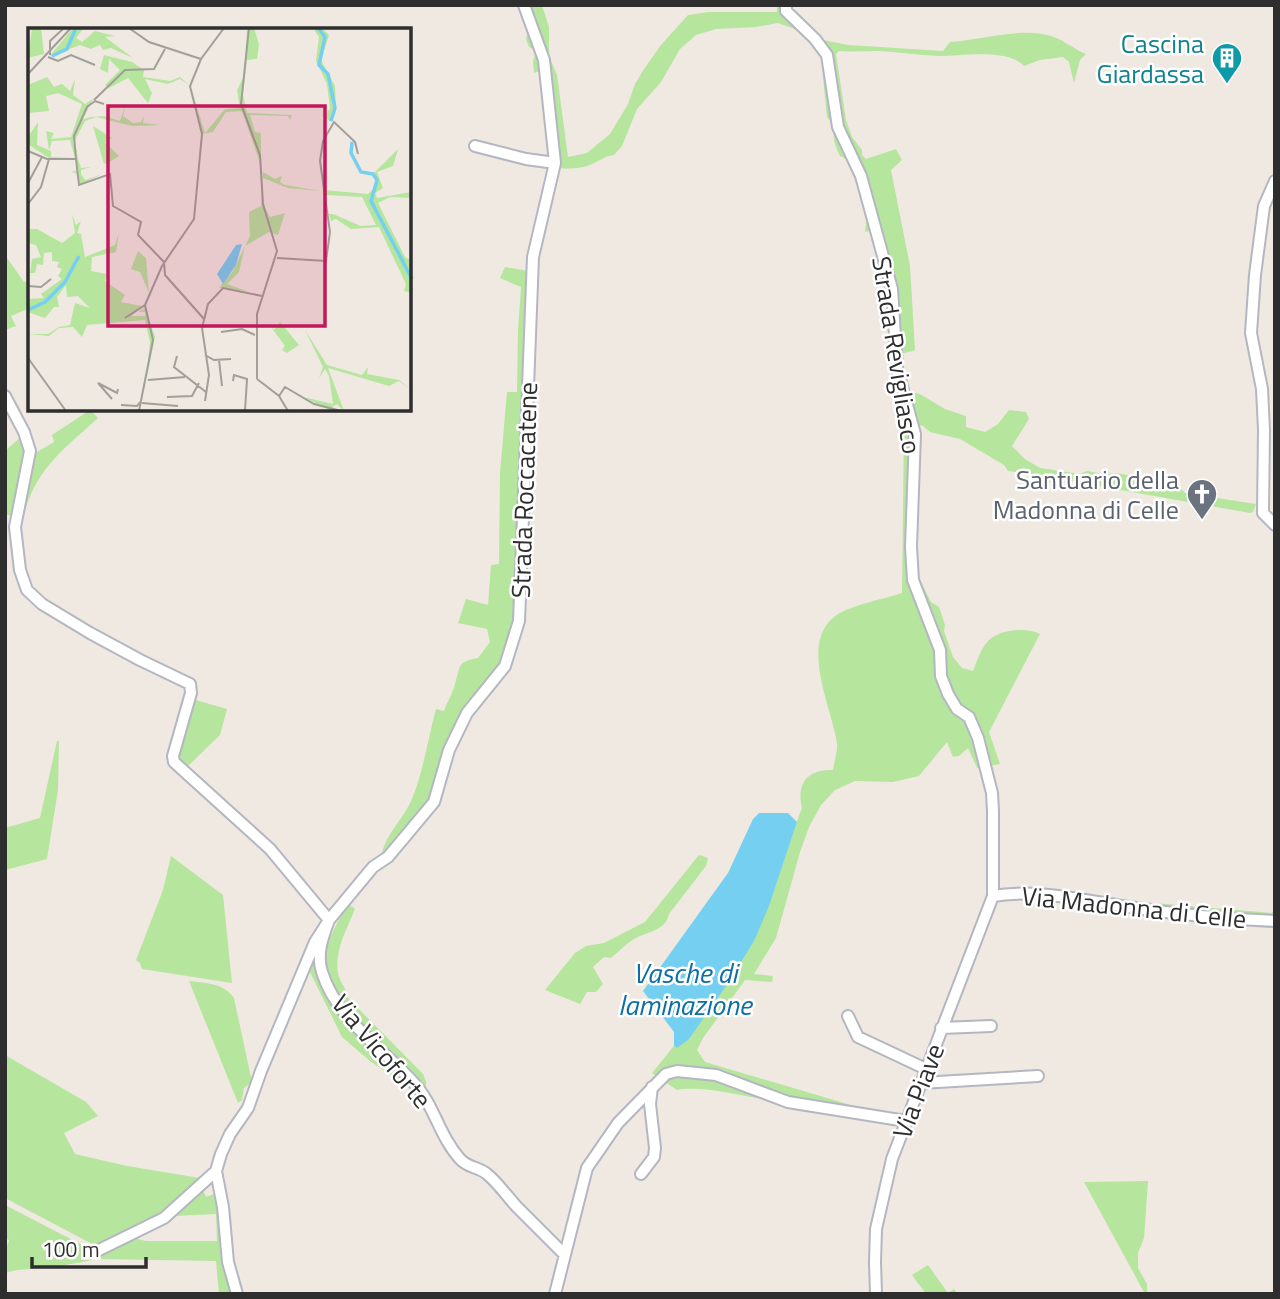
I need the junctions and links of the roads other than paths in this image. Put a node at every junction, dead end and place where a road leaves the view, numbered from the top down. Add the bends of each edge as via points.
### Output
1 (524, 5) edge
2 (786, 5) edge
3 (475, 145) dead end
4 (555, 163) junction
5 (1275, 181) edge
6 (5, 396) edge
7 (1275, 525) edge
8 (993, 896) junction
9 (329, 920) junction
10 (1275, 921) edge
11 (848, 1016) dead end
12 (991, 1027) dead end
13 (941, 1028) junction
14 (926, 1069) junction
15 (1038, 1076) dead end
16 (920, 1083) junction
17 (652, 1087) junction
18 (906, 1121) junction
19 (215, 1171) junction
20 (641, 1174) dead end
21 (99, 1250) dead end
22 (565, 1255) junction
23 (237, 1294) edge
24 (555, 1294) edge
25 (876, 1294) edge

1 - 4 street, Strada Roccacatene via 544,60
2 - 8 street, Strada Revigliasco via 786,11 827,55 838,127 861,176 892,289 897,368 915,434 913,580 940,650 941,676 957,709 969,717 992,793
3 - 4 street
4 - 9 street, Strada Roccacatene via 533,257 519,621 505,666 467,713 449,750 434,802
5 - 7 street via 1264,206 1251,324 1262,389 1263,513
6 - 9 street via 30,451 15,517 20,570 30,594 104,640 190,684 174,762 270,849
8 - 10 street, Via Madonna di Celle via 1043,895 1182,915
8 - 13 street, Via Piave
9 - 19 street, Strada Roccacatene via 304,964 248,1108 230,1134
9 - 22 street, Via Vicoforte via 319,960 334,998 415,1083 447,1143 467,1166 489,1176
11 - 14 street via 858,1037
12 - 13 street
13 - 14 street, Via Piave
14 - 16 street, Via Piave
15 - 16 street
16 - 18 street, Via Piave
17 - 18 street via 666,1074 694,1072 716,1075 788,1102
17 - 20 street via 656,1148
17 - 22 street via 618,1123 587,1168
18 - 25 street, Via Piave via 885,1183 876,1229
19 - 21 street, Strada Roccacatene via 164,1218
19 - 23 street
22 - 24 street

